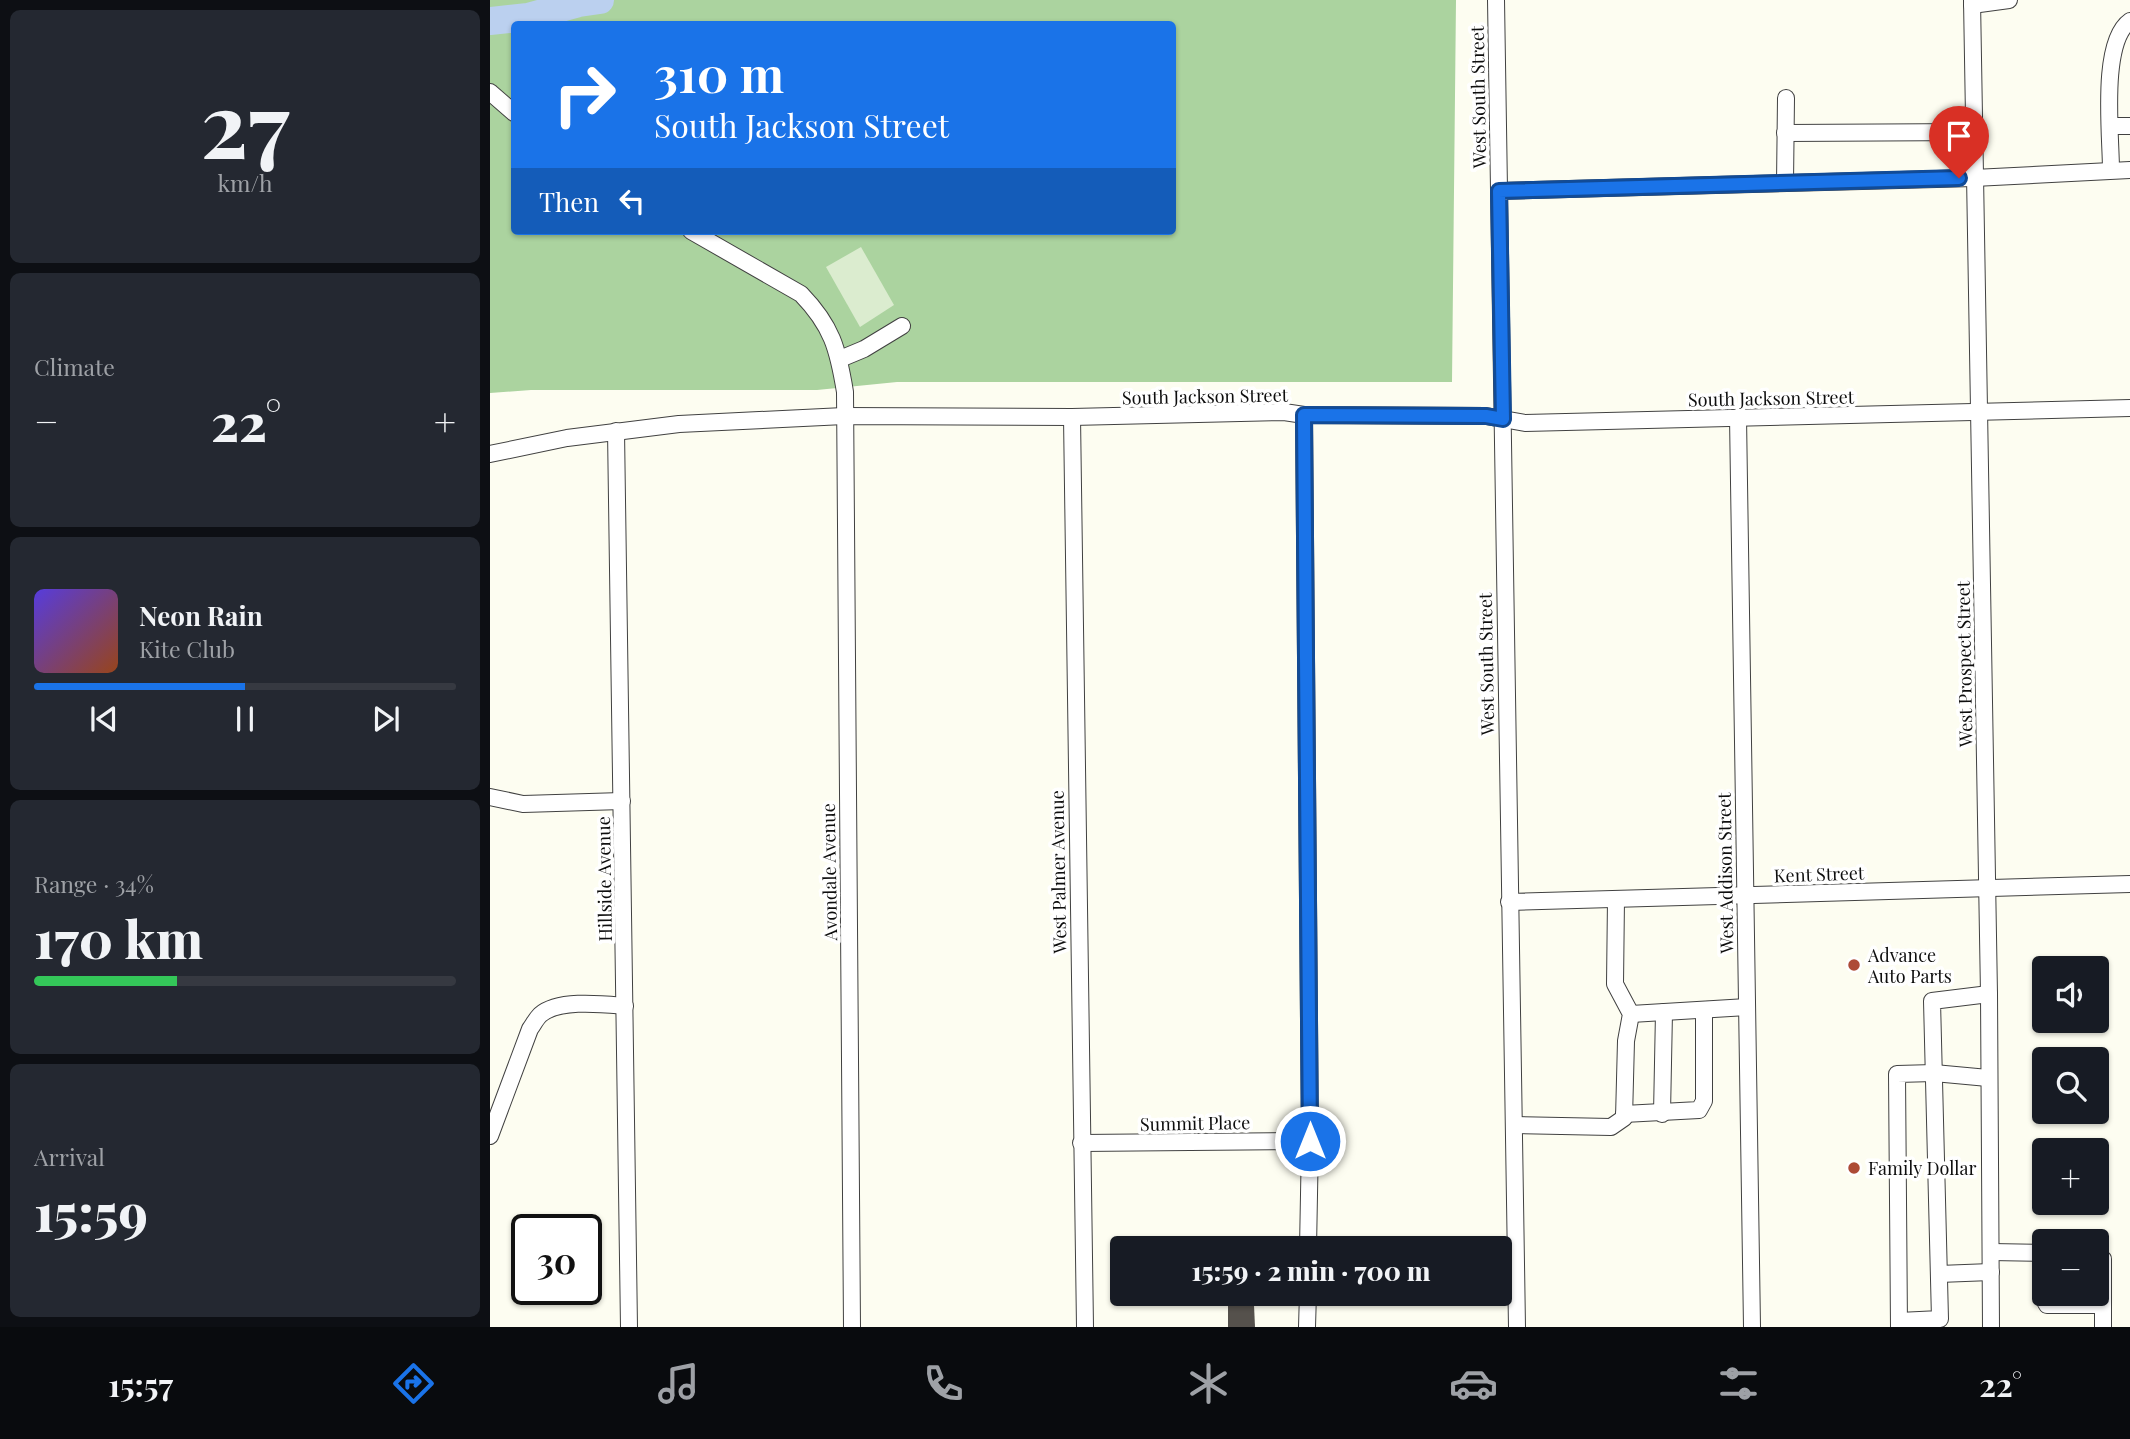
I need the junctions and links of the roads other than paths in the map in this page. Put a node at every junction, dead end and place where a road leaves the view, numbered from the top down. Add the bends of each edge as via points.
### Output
1 (1496, 0) edge
2 (2009, 0) edge
3 (1972, 3) edge
4 (2130, 21) edge
5 (490, 92) edge
6 (1786, 98) dead end
7 (511, 110) edge
8 (2111, 126) junction
9 (2130, 126) edge
10 (1974, 132) junction
11 (1785, 133) junction
12 (2111, 170) junction
13 (2130, 170) edge
14 (1974, 178) junction
15 (1785, 183) junction
16 (1499, 191) junction
17 (698, 235) edge
18 (902, 326) dead end
19 (840, 359) junction
20 (2130, 408) edge
21 (1979, 412) junction
22 (1304, 415) junction
23 (844, 416) junction
24 (1072, 417) junction
25 (1738, 418) junction
26 (1503, 419) junction
27 (616, 431) junction
28 (490, 454) edge
29 (490, 797) edge
30 (622, 801) junction
31 (2130, 884) edge
32 (1986, 888) junction
33 (1744, 896) junction
34 (1616, 900) junction
35 (1509, 902) junction
36 (1989, 994) junction
37 (625, 1006) junction
38 (1747, 1007) junction
39 (1703, 1010) junction
40 (1664, 1012) junction
41 (1631, 1014) junction
42 (1934, 1073) junction
43 (1988, 1078) junction
44 (1624, 1114) junction
45 (1662, 1114) junction
46 (1514, 1125) junction
47 (490, 1136) edge
48 (1310, 1141) junction
49 (1081, 1143) junction
50 (1308, 1236) edge
51 (1991, 1252) junction
52 (2032, 1253) edge
53 (1991, 1272) junction
54 (1939, 1274) junction
55 (1308, 1306) edge
56 (2103, 1306) edge
57 (1899, 1324) edge
58 (629, 1327) edge
59 (852, 1327) edge
60 (1085, 1327) edge
61 (1307, 1327) edge
62 (1517, 1327) edge
63 (1752, 1327) edge
64 (1992, 1327) edge
65 (2103, 1327) edge

1 - 16 street, West South Street
2 - 3 street
3 - 10 street, West Prospect Street
4 - 8 street via 2121,33 2109,72
5 - 7 street
6 - 11 street
8 - 9 street
8 - 12 street
10 - 11 street
10 - 14 street, West Prospect Street
11 - 15 street
12 - 13 street
12 - 14 street
14 - 15 street
14 - 21 street, West Prospect Street
15 - 16 street
16 - 26 street, West South Street
17 - 19 street, Avondale Avenue via 801,295 825,323
18 - 19 street
19 - 23 street, Avondale Avenue
20 - 21 street, South Jackson Street
21 - 25 street, South Jackson Street
21 - 32 street, West Prospect Street
22 - 24 street, South Jackson Street
22 - 26 street, South Jackson Street
22 - 48 street
23 - 24 street, South Jackson Street
23 - 27 street, South Jackson Street
23 - 59 street, Avondale Avenue
24 - 49 street, West Palmer Avenue
25 - 26 street, South Jackson Street via 1525,423
25 - 33 street, West Addison Street
26 - 35 street, West South Street
27 - 28 street, South Jackson Street
27 - 30 street, Hillside Avenue
29 - 30 street via 523,804
30 - 37 street, Hillside Avenue
31 - 32 street, Kent Street
32 - 33 street, Kent Street
32 - 36 street, West Prospect Street
33 - 34 street, Kent Street
33 - 38 street, West Addison Street
34 - 35 street, Kent Street
34 - 41 street via 1615,984
35 - 46 street, West South Street
36 - 42 street via 1932,1001
36 - 43 street, West Prospect Street
37 - 47 street via 555,1007 540,1015 530,1029
37 - 58 street, Hillside Avenue
38 - 39 street
38 - 63 street, West Addison Street
39 - 40 street
39 - 45 street via 1704,1101 1699,1110
40 - 41 street
40 - 45 street
41 - 44 street
42 - 43 street
42 - 54 street
42 - 57 street via 1897,1074
43 - 51 street, West Prospect Street
44 - 45 street
44 - 46 street via 1611,1127
46 - 62 street, West South Street
48 - 49 street, Summit Place
48 - 50 street
49 - 60 street, West Palmer Avenue
51 - 52 street
51 - 53 street, West Prospect Street
53 - 54 street
53 - 64 street, West Prospect Street
54 - 57 street via 1940,1319
55 - 61 street
56 - 65 street

